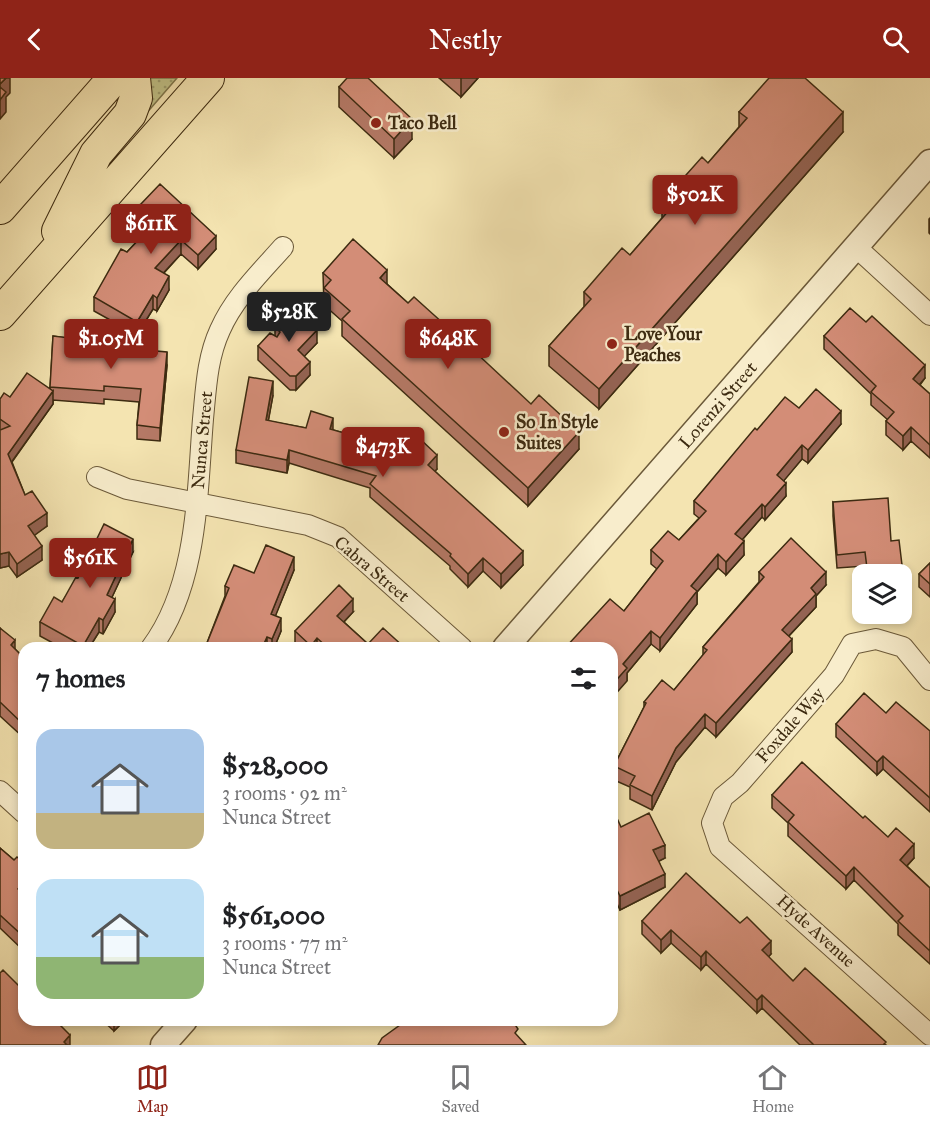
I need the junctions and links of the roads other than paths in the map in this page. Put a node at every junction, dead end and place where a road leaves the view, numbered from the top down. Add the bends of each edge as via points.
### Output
1 (114, 78) edge
2 (134, 78) edge
3 (207, 78) edge
4 (930, 162) edge
5 (0, 208) edge
6 (283, 247) dead end
7 (856, 247) junction
8 (38, 271) junction
9 (0, 314) edge
10 (930, 315) edge
11 (97, 477) dead end
12 (196, 504) junction
13 (156, 642) edge
14 (455, 642) edge
15 (510, 642) edge
16 (930, 680) edge
17 (0, 791) edge
18 (18, 803) edge
19 (712, 823) joint
20 (180, 1026) edge
21 (930, 1035) edge
22 (163, 1045) edge

1 - 5 main road
2 - 8 main road via 136,98 130,114 96,154
3 - 8 main road
4 - 7 street, Lorenzi Street
6 - 12 street, Nunca Street via 240,296 220,330 207,372
7 - 10 street
7 - 15 street, Lorenzi Street
8 - 9 main road
11 - 12 street, Cabra Street via 127,489
12 - 13 street, Nunca Street via 189,565
12 - 14 street, Cabra Street via 308,525 338,537
16 - 19 street, Foxdale Way via 903,647 876,639 852,644 834,675 740,783 723,797
17 - 18 street
19 - 21 street, Hyde Avenue via 720,847
20 - 22 street

